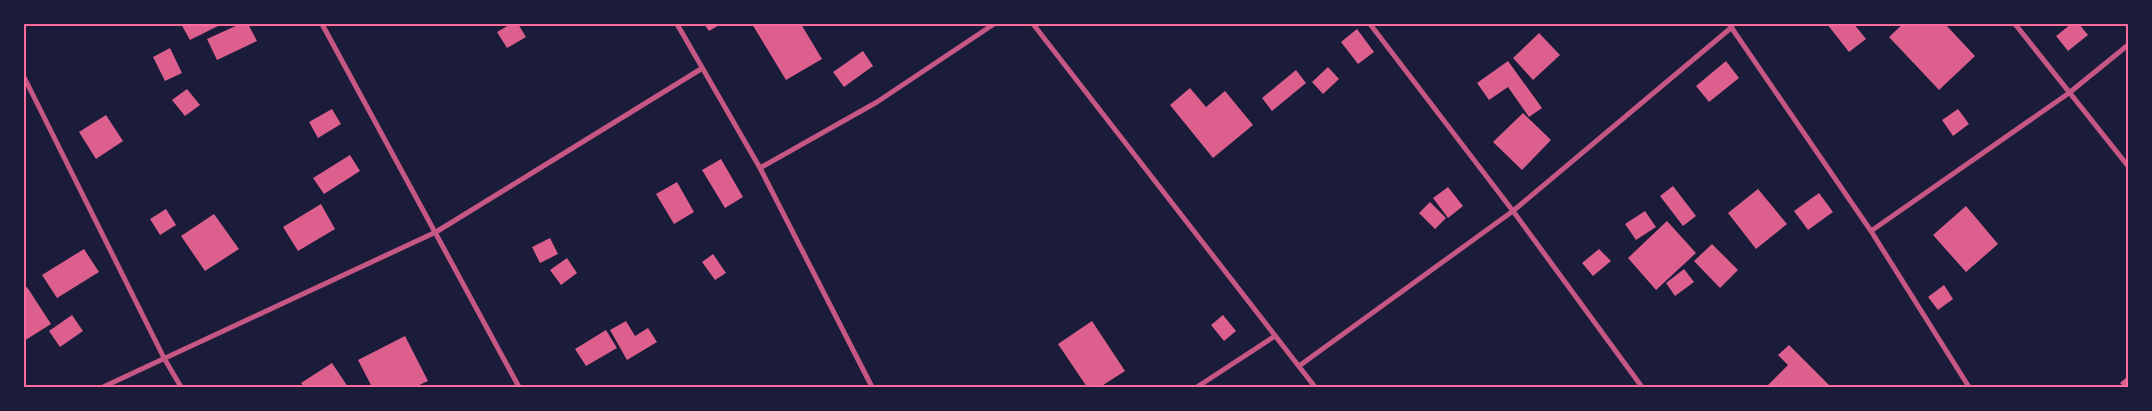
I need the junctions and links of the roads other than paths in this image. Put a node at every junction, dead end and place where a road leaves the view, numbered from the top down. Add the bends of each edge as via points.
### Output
1 (322, 24) edge
2 (677, 24) edge
3 (994, 24) edge
4 (1033, 24) edge
5 (1370, 24) edge
6 (2015, 24) edge
7 (1730, 25) edge
8 (2128, 45) edge
9 (701, 69) junction
10 (24, 77) edge
11 (2069, 93) junction
12 (2128, 166) edge
13 (760, 168) junction
14 (1513, 211) junction
15 (1871, 231) junction
16 (436, 232) junction
17 (1275, 336) junction
18 (164, 358) junction
19 (1299, 366) junction
20 (103, 387) edge
21 (181, 387) edge
22 (519, 387) edge
23 (872, 387) edge
24 (1197, 387) edge
25 (1315, 387) edge
26 (1642, 387) edge
27 (1969, 387) edge

1 - 16 street
2 - 9 street
3 - 13 street via 877,102
4 - 17 street
5 - 14 street
6 - 11 street
7 - 14 street
7 - 15 street
8 - 11 street
9 - 13 street
9 - 16 street
10 - 18 street
11 - 12 street
11 - 15 street
13 - 23 street
14 - 19 street
14 - 26 street
15 - 27 street
16 - 18 street
16 - 22 street
17 - 19 street
17 - 24 street
18 - 20 street
18 - 21 street
19 - 25 street

